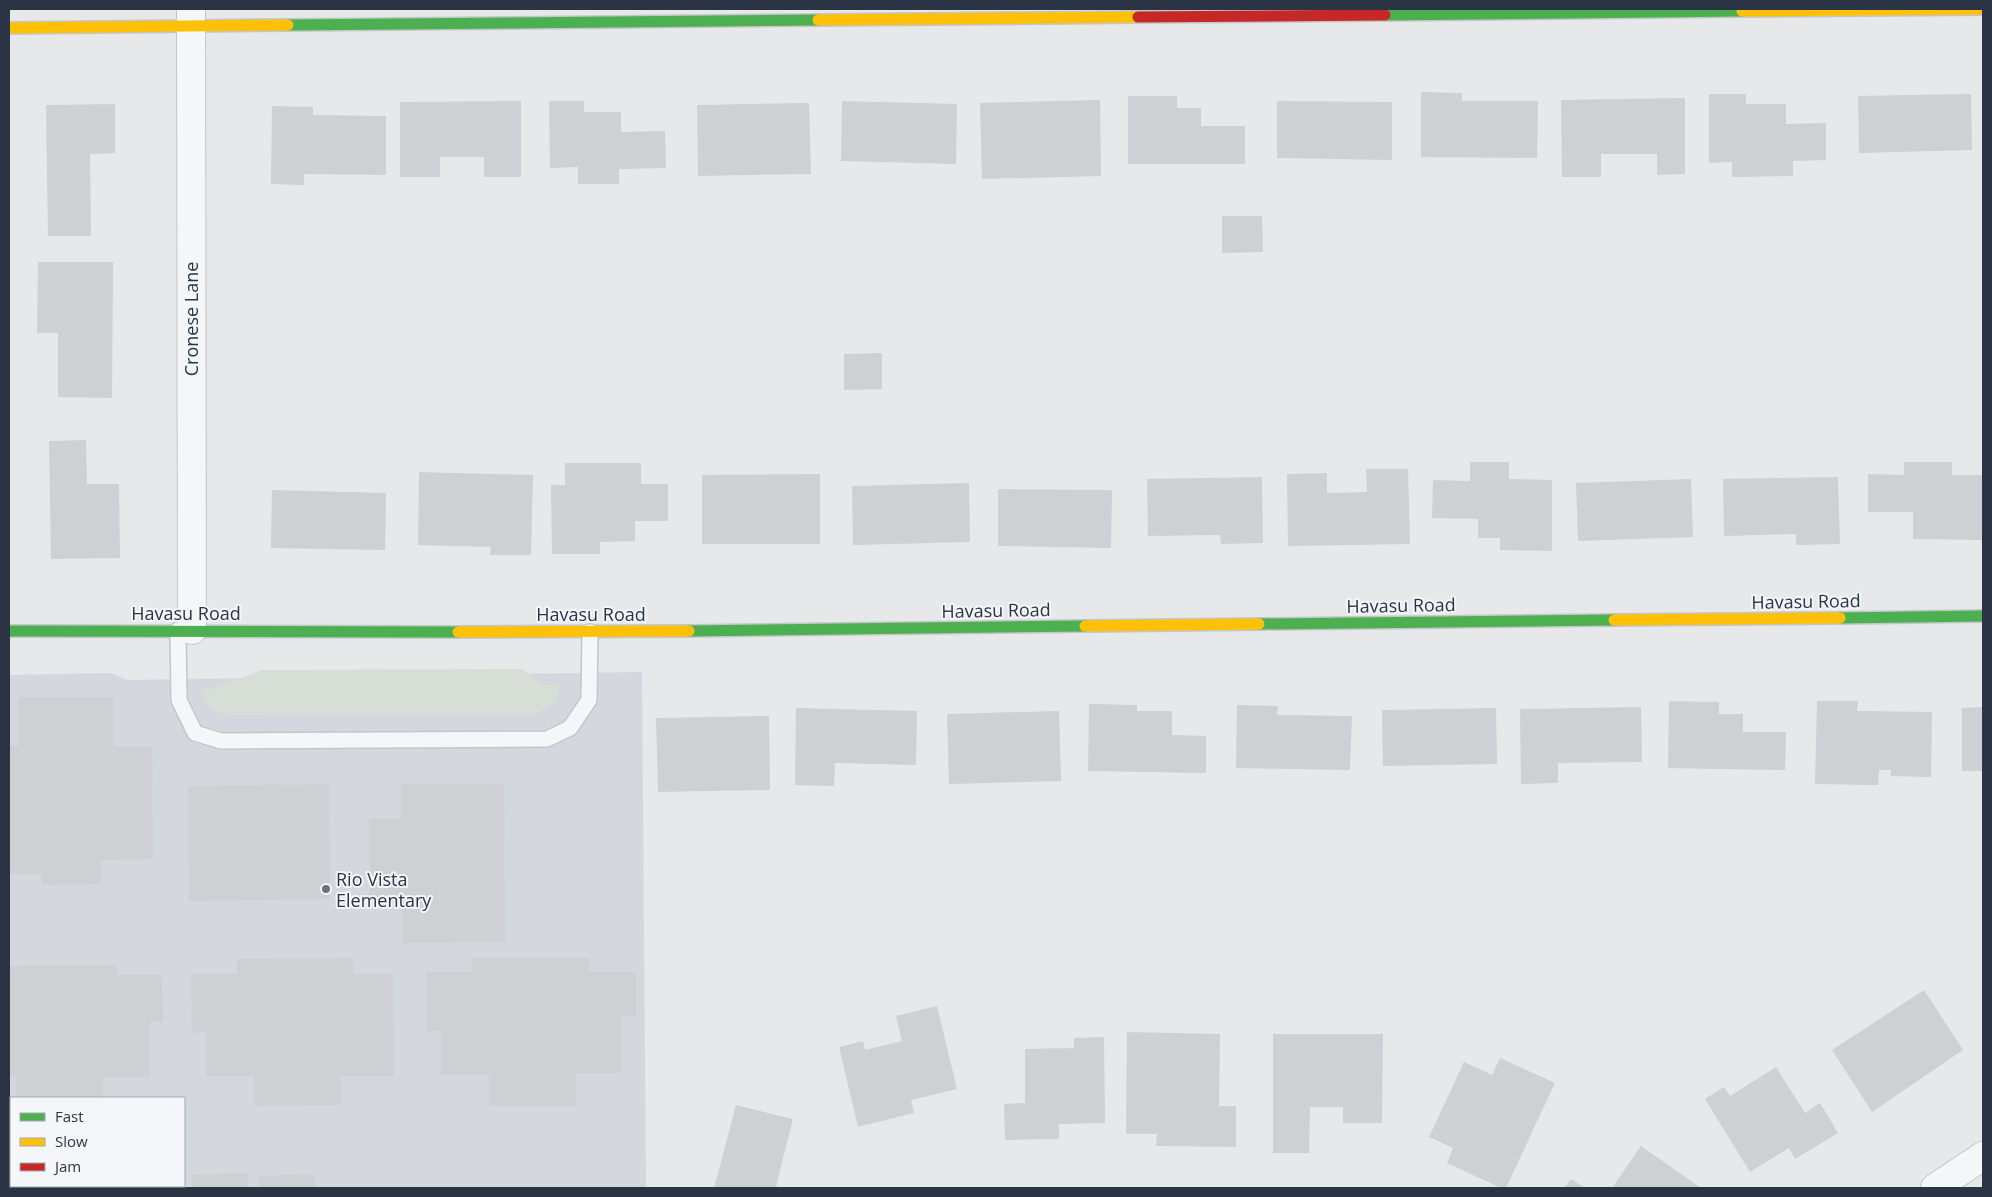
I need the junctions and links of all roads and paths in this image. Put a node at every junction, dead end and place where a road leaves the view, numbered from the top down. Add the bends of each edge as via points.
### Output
1 (1983, 9) edge
2 (191, 18) edge
3 (9, 28) edge
4 (1983, 616) edge
5 (185, 630) junction
6 (9, 631) edge
7 (590, 632) junction
8 (1983, 1156) edge
9 (1935, 1188) edge

1 - 2 street
2 - 3 street
2 - 5 street, Cronese Lane
4 - 7 street, Havasu Road
5 - 6 street, Havasu Road
5 - 7 street, Havasu Road
5 - 7 lane via 179,700 195,733 221,741 547,740 570,728 589,700
8 - 9 street

